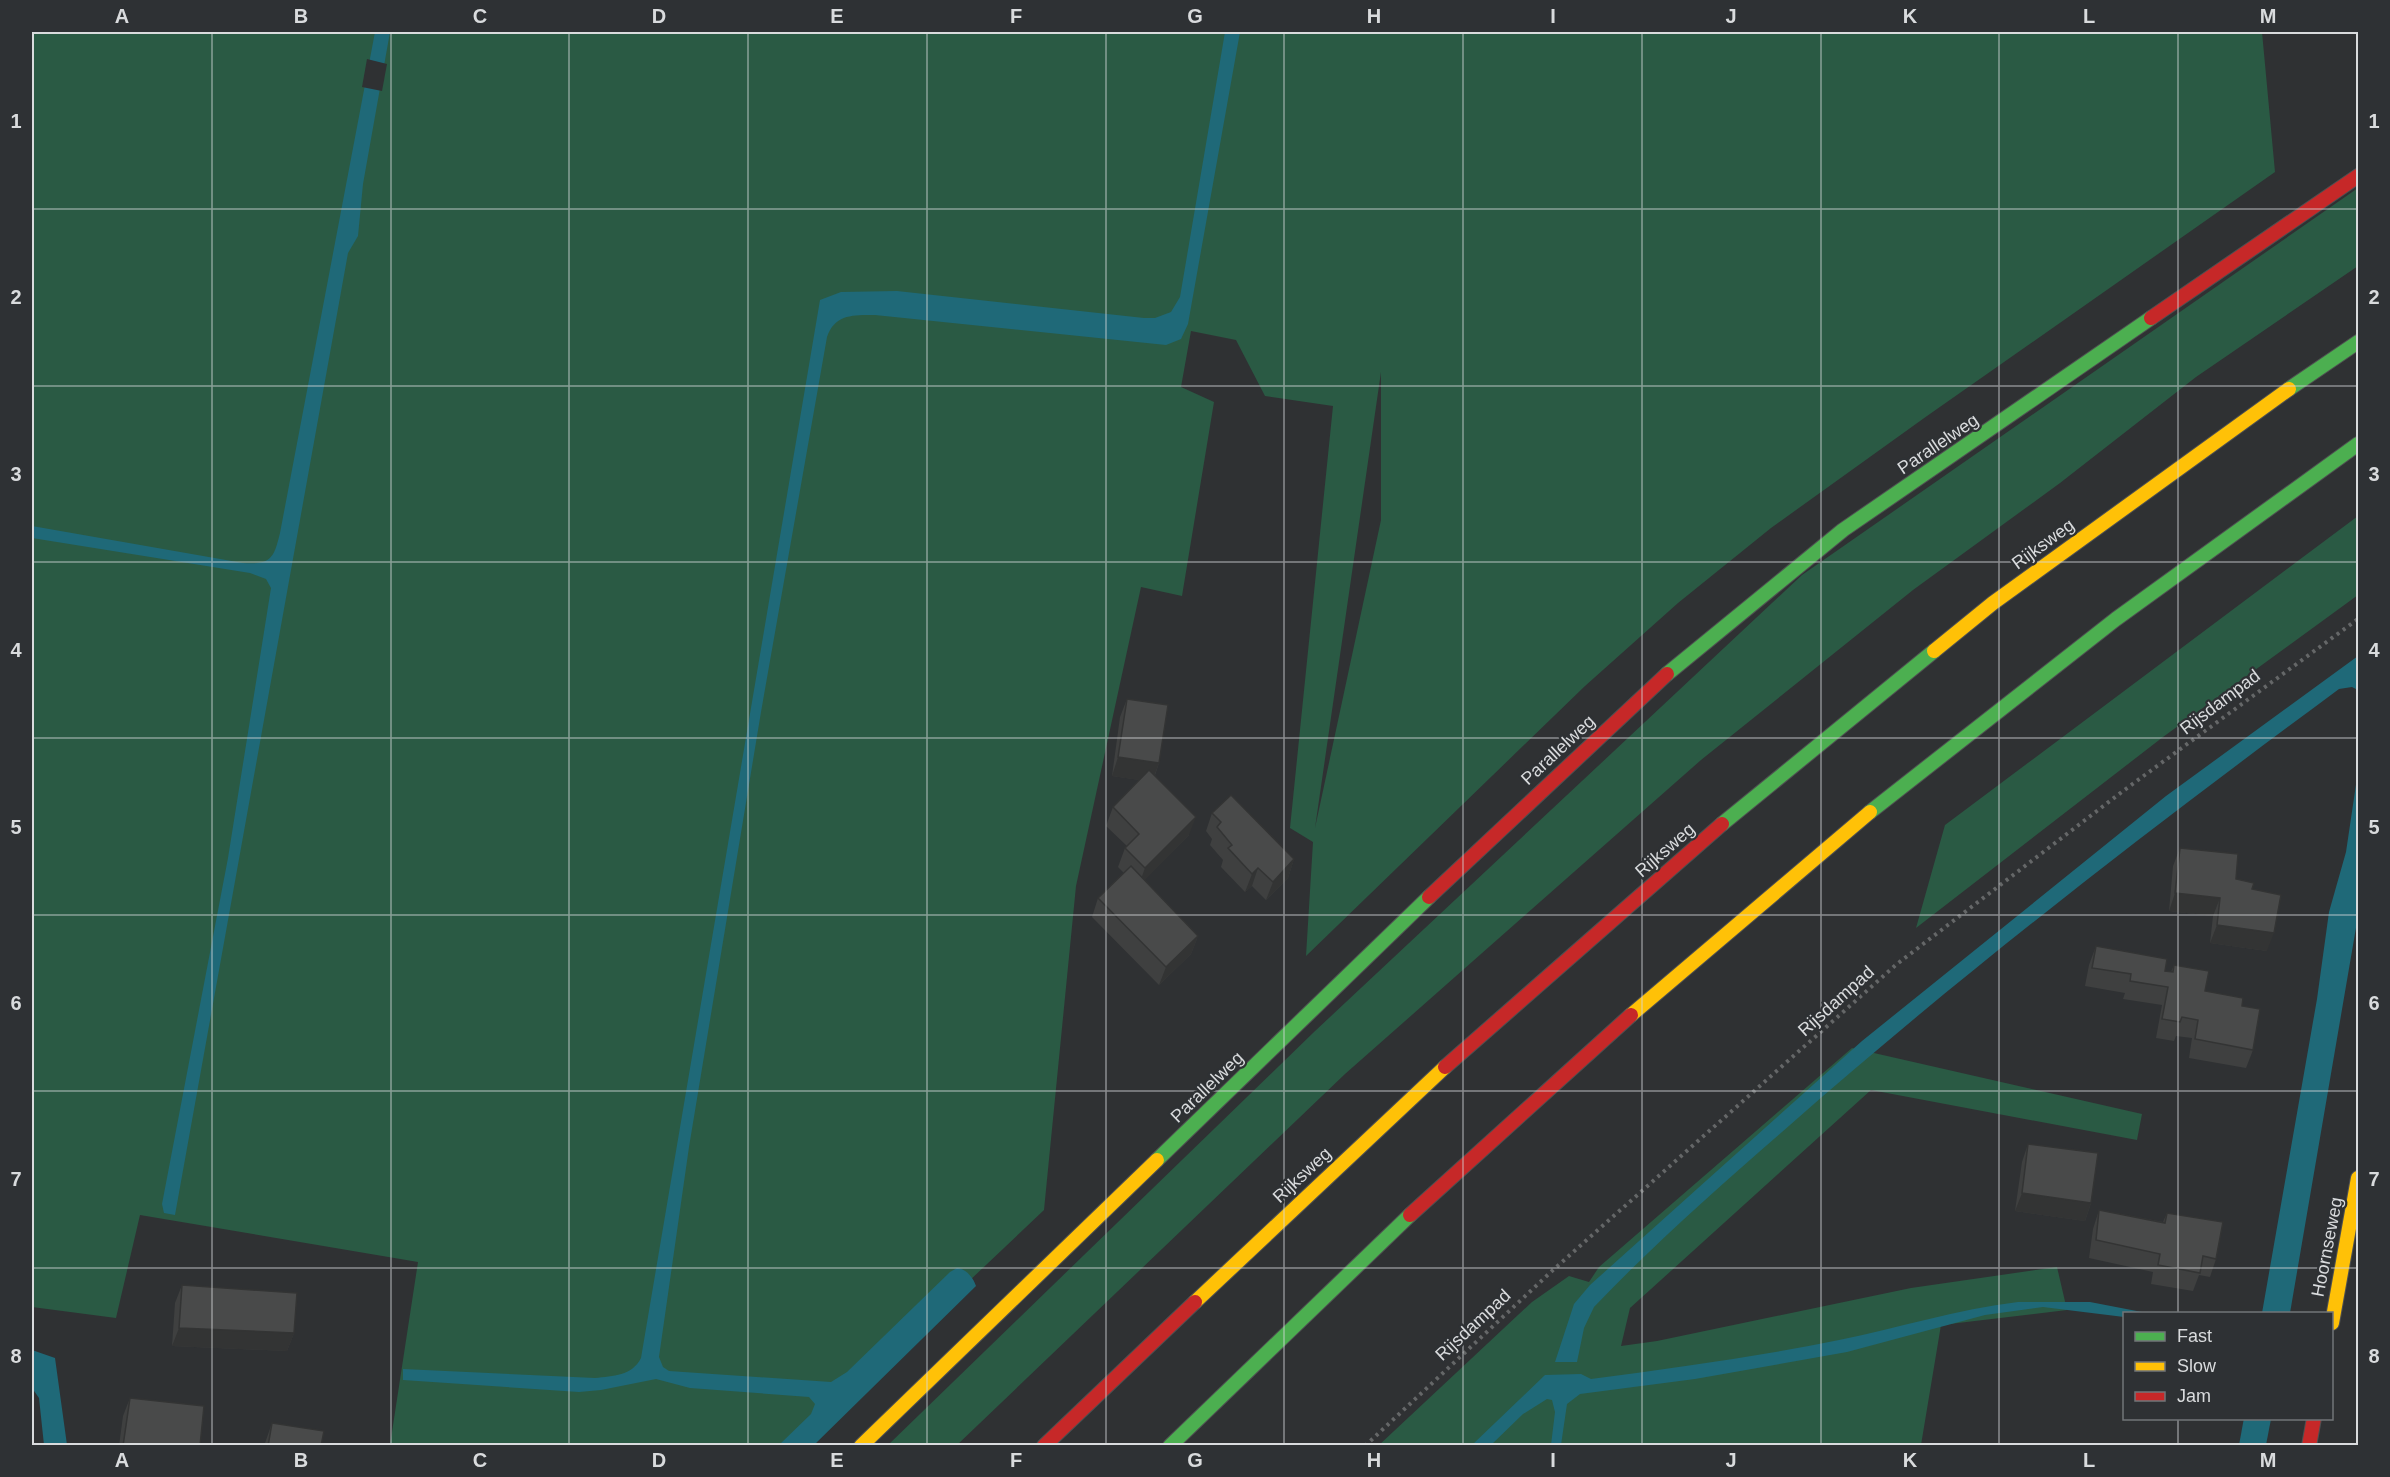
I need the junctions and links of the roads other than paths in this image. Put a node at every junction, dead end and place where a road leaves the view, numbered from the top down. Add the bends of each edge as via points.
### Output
1 (2358, 176) edge
2 (2358, 342) edge
3 (2358, 444) edge
4 (2358, 1178) edge
5 (2333, 1312) edge
6 (2314, 1420) edge
7 (861, 1446) edge
8 (1044, 1446) edge
9 (1170, 1446) edge
10 (2308, 1446) edge

1 - 7 main road, Parallelweg via 1843,530 1675,666 1526,804
2 - 8 main road, Rijksweg via 2260,408 1993,603 1730,817 1500,1016
3 - 9 main road via 2043,675 1731,928 1429,1197
4 - 5 main road, Hoornseweg
6 - 10 main road

